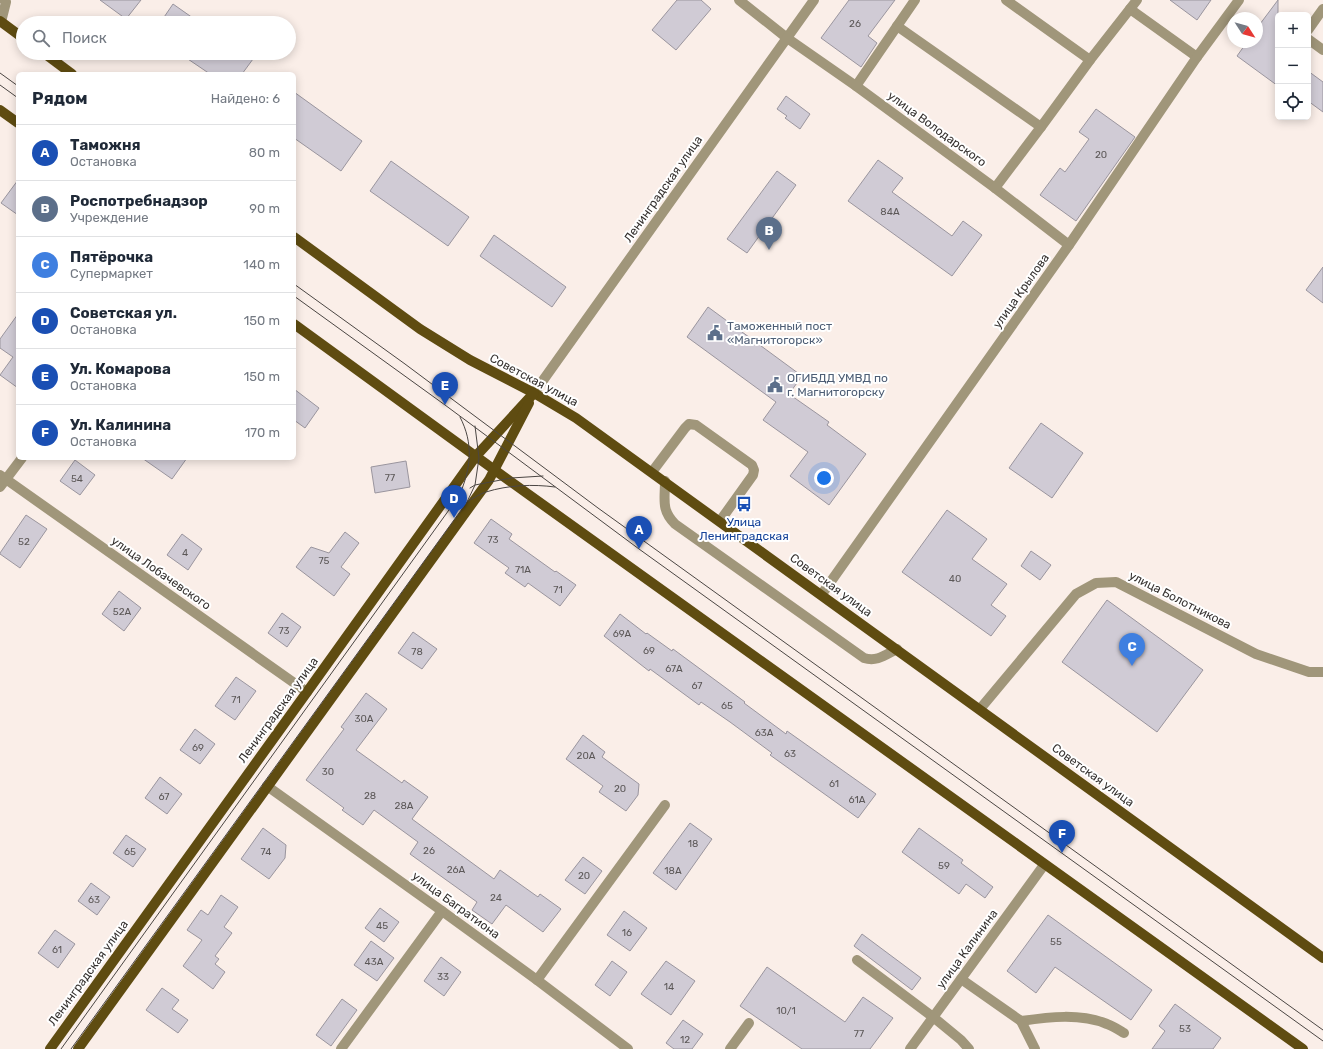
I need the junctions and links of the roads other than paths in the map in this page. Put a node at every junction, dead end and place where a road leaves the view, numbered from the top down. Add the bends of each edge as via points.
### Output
1 (4, 0) edge
2 (739, 0) edge
3 (814, 0) edge
4 (915, 0) edge
5 (1006, 0) edge
6 (1137, 0) edge
7 (1239, 0) edge
8 (1130, 9) junction
9 (1323, 9) edge
10 (0, 21) edge
11 (897, 26) junction
12 (1311, 26) edge
13 (16, 33) edge
14 (787, 38) junction
15 (1311, 41) edge
16 (1323, 50) edge
17 (1197, 58) junction
18 (53, 60) edge
19 (1090, 60) junction
20 (69, 72) edge
21 (856, 86) junction
22 (0, 110) edge
23 (16, 122) edge
24 (1041, 127) junction
25 (995, 188) junction
26 (296, 238) edge
27 (1069, 245) junction
28 (296, 325) edge
29 (534, 393) junction
30 (476, 456) junction
31 (20, 460) edge
32 (494, 470) junction
33 (652, 472) junction
34 (2, 480) edge
35 (665, 481) junction
36 (720, 521) junction
37 (822, 594) junction
38 (897, 649) junction
39 (1323, 672) edge
40 (307, 692) junction
41 (980, 710) junction
42 (267, 786) junction
43 (665, 804) dead end
44 (1044, 864) junction
45 (442, 911) junction
46 (1323, 958) edge
47 (857, 960) dead end
48 (961, 979) junction
49 (537, 980) junction
50 (933, 1017) junction
51 (1020, 1021) junction
52 (749, 1023) dead end
53 (1124, 1033) dead end
54 (626, 1048) edge
55 (50, 1049) edge
56 (78, 1049) edge
57 (341, 1049) edge
58 (730, 1049) edge
59 (910, 1049) edge
60 (969, 1049) edge
61 (1035, 1049) edge
62 (1303, 1049) edge

1 - 10 street via 6,2
2 - 14 street, улица Володарского
3 - 14 street, Ленинградская улица
4 - 11 street
5 - 19 street
6 - 8 street
7 - 17 street, улица Крылова
8 - 17 street
8 - 19 street
9 - 12 street
10 - 13 main road
11 - 21 street
11 - 24 street
14 - 21 street, улица Володарского
14 - 29 street, Ленинградская улица
15 - 16 street
17 - 27 street, улица Крылова
18 - 20 main road
19 - 24 street
21 - 25 street, улица Володарского
22 - 23 main road
24 - 25 street
25 - 27 street, улица Володарского
26 - 29 main road, Советская улица via 420,329 470,360
27 - 37 street, улица Крылова
28 - 30 main road
29 - 30 main road, Ленинградская улица
29 - 32 main road, Ленинградская улица
29 - 33 main road, Советская улица via 576,418
30 - 32 main road
30 - 40 main road, Ленинградская улица
31 - 34 street
32 - 42 main road, Ленинградская улица
32 - 44 main road
33 - 35 main road, Советская улица
33 - 36 street via 690,424 696,425 752,465 753,475
34 - 40 street, улица Лобачевского
35 - 36 main road, Советская улица
35 - 38 street via 664,508 675,524 864,658 872,661
36 - 37 main road, Советская улица
37 - 38 main road, Советская улица
38 - 41 main road, Советская улица
39 - 41 street, улица Болотникова via 1309,672 1256,654 1116,582 1096,583 1076,594
40 - 55 main road, Ленинградская улица
41 - 46 main road, Советская улица
42 - 45 street, улица Багратиона
42 - 56 main road, Ленинградская улица
43 - 49 street
44 - 48 street, улица Калинина
44 - 62 main road
45 - 49 street, улица Багратиона
45 - 57 street
47 - 50 street
48 - 50 street, улица Калинина
48 - 51 street
49 - 54 street, улица Багратиона
50 - 59 street, улица Калинина
50 - 60 street
51 - 53 street via 1051,1017 1089,1018 1109,1024
51 - 61 street
52 - 58 street

